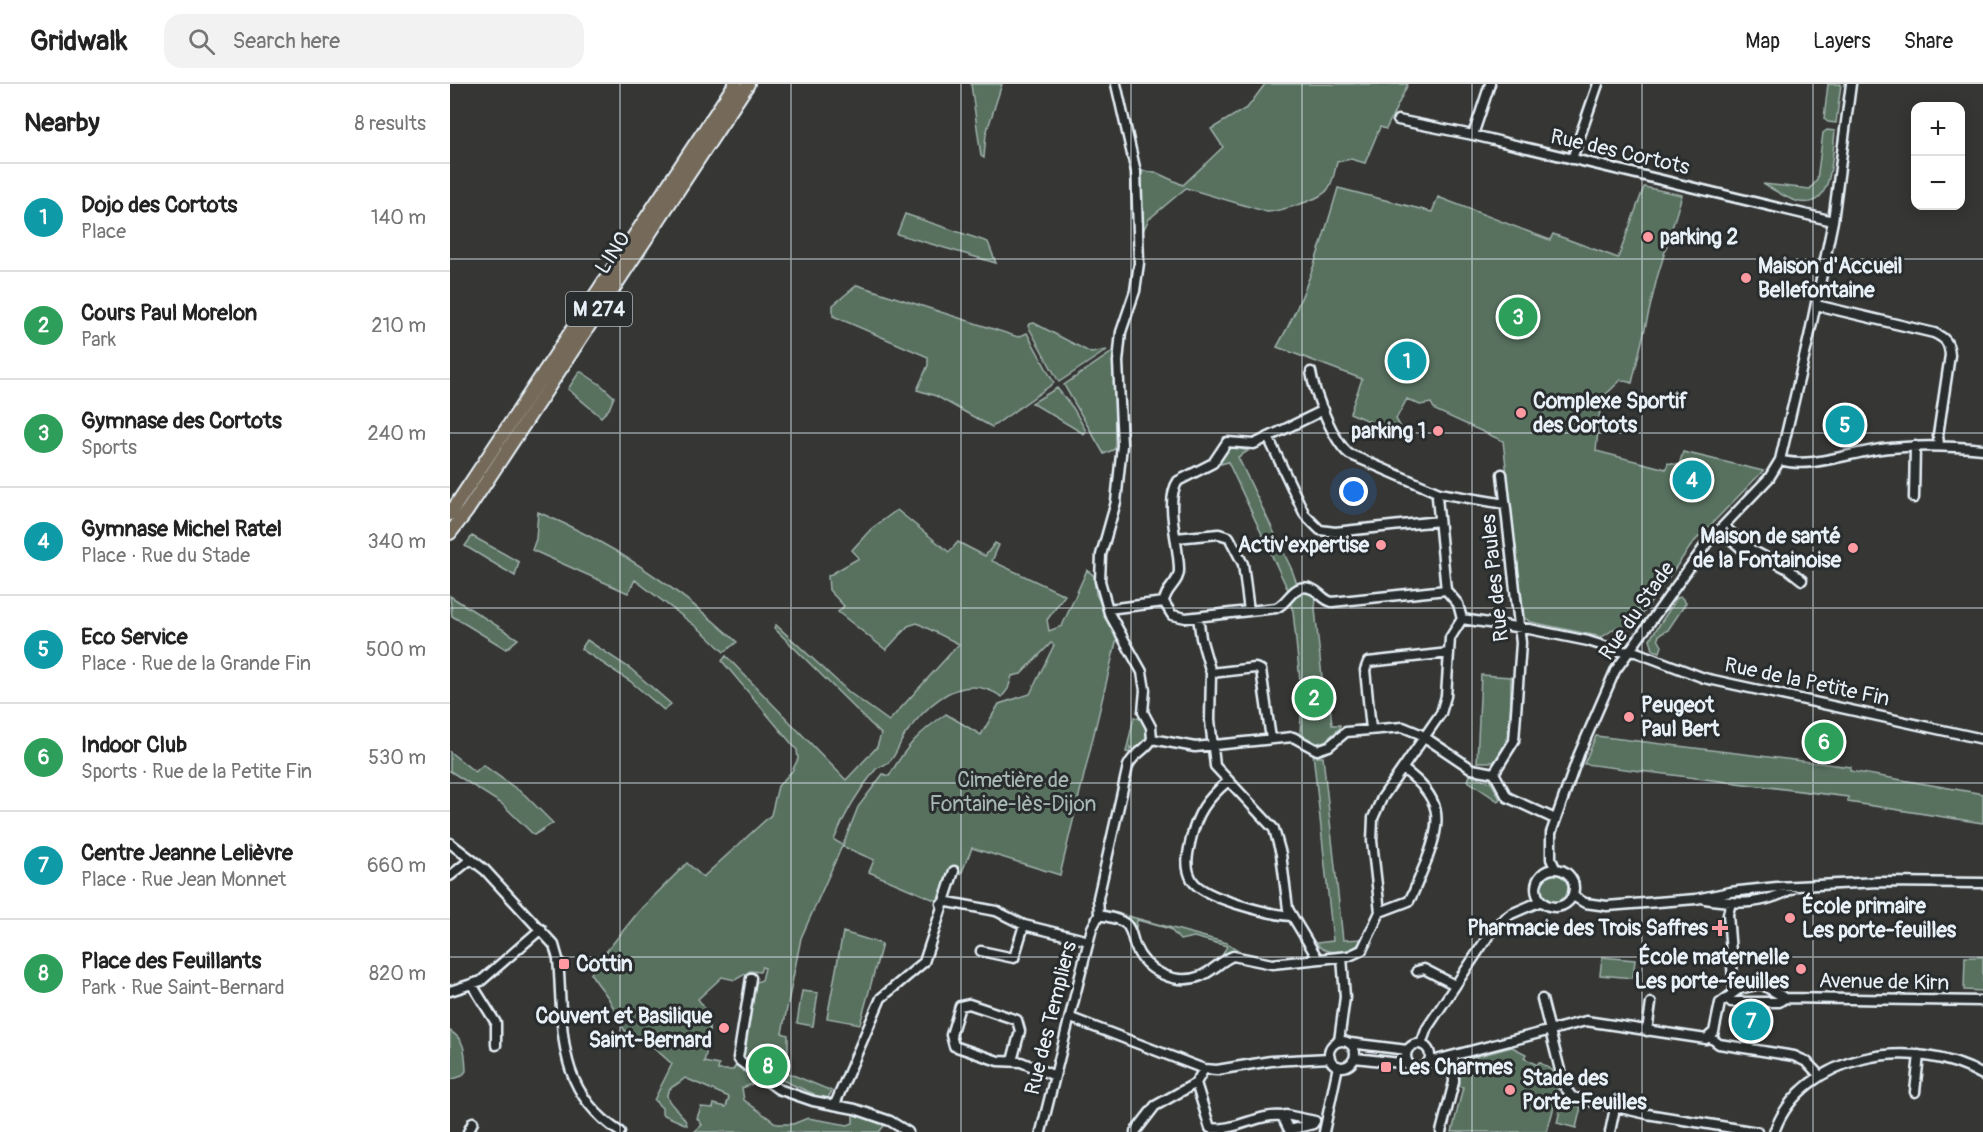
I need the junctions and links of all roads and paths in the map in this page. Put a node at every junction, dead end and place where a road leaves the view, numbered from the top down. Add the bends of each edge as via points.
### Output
1 (735, 84) edge
2 (748, 84) edge
3 (1116, 84) edge
4 (1490, 84) edge
5 (1598, 84) edge
6 (1851, 84) edge
7 (1398, 120) dead end
8 (1473, 135) junction
9 (1572, 159) junction
10 (1833, 221) junction
11 (1816, 305) junction
12 (1311, 372) dead end
13 (1324, 410) junction
14 (1268, 437) junction
15 (1939, 445) junction
16 (1915, 447) junction
17 (1983, 449) edge
18 (1778, 463) junction
19 (1502, 474) dead end
20 (1439, 493) junction
21 (1914, 498) dead end
22 (1505, 504) junction
23 (450, 514) edge
24 (1439, 521) junction
25 (1722, 528) junction
26 (450, 533) edge
27 (1176, 538) junction
28 (1802, 580) dead end
29 (1446, 590) junction
30 (1164, 602) junction
31 (1107, 609) junction
32 (1249, 611) junction
33 (1198, 617) junction
34 (1462, 619) junction
35 (1521, 627) junction
36 (1627, 652) junction
37 (1449, 653) junction
38 (1211, 673) junction
39 (1371, 729) junction
40 (1425, 737) junction
41 (1152, 739) junction
42 (1270, 739) junction
43 (1983, 739) edge
44 (1212, 745) junction
45 (1403, 769) junction
46 (1494, 773) junction
47 (1227, 782) junction
48 (1555, 819) junction
49 (450, 843) edge
50 (471, 859) junction
51 (1555, 868) junction
52 (954, 871) dead end
53 (450, 876) edge
54 (1983, 883) edge
55 (1765, 888) junction
56 (1793, 888) junction
57 (1573, 896) junction
58 (1768, 898) junction
59 (1728, 899) junction
60 (1541, 901) junction
61 (941, 904) junction
62 (1380, 912) junction
63 (1099, 915) junction
64 (1291, 916) junction
65 (1024, 925) junction
66 (541, 929) junction
67 (1089, 941) junction
68 (981, 951) dead end
69 (1342, 957) junction
70 (1318, 959) junction
71 (1417, 971) dead end
72 (751, 978) dead end
73 (1455, 985) junction
74 (473, 986) junction
75 (450, 991) edge
76 (1730, 995) junction
77 (1785, 998) junction
78 (1542, 999) dead end
79 (1983, 1001) edge
80 (1651, 1003) dead end
81 (1071, 1018) junction
82 (1549, 1030) junction
83 (1647, 1030) junction
84 (1710, 1037) junction
85 (1339, 1041) junction
86 (1350, 1043) junction
87 (1421, 1044) junction
88 (496, 1045) dead end
89 (1407, 1050) junction
90 (1430, 1052) junction
91 (1919, 1055) junction
92 (1453, 1056) junction
93 (1440, 1057) junction
94 (1330, 1058) junction
95 (1355, 1058) junction
96 (1012, 1061) junction
97 (1428, 1062) junction
98 (1409, 1064) junction
99 (1338, 1066) junction
100 (1204, 1069) junction
101 (1983, 1075) edge
102 (1055, 1076) junction
103 (1820, 1076) junction
104 (1196, 1083) junction
105 (1915, 1092) dead end
106 (835, 1104) junction
107 (1615, 1108) junction
108 (1282, 1116) junction
109 (1315, 1121) junction
110 (473, 1122) dead end
111 (1325, 1122) junction
112 (903, 1131) edge
113 (1138, 1131) edge
114 (468, 1132) edge
115 (619, 1132) edge
116 (1041, 1132) edge
117 (1324, 1132) edge
118 (1441, 1132) edge
119 (1610, 1132) edge
120 (1757, 1132) edge
121 (1774, 1132) edge

1 - 23 highway, LINO / M 274
2 - 26 highway, LINO / M 274
3 - 31 street via 1137,172 1139,262 1135,291 1121,332 1118,362 1122,434 1116,502 1101,558 1100,581
4 - 8 street
5 - 9 street
6 - 10 street
7 - 8 street, Rue des Cortots
8 - 9 street, Rue des Cortots
9 - 10 street, Rue des Cortots
10 - 11 street
11 - 15 street via 1944,338 1950,346 1950,356
11 - 18 street
12 - 13 street
13 - 14 street
13 - 20 street via 1349,454
14 - 24 street via 1305,515 1320,530 1335,532
14 - 27 street via 1248,445 1227,442 1213,463 1178,481 1172,500
15 - 16 street
15 - 17 street
16 - 18 street
16 - 21 street
18 - 25 street, Rue du Stade
19 - 22 street, Rue des Paules
20 - 22 street
20 - 24 street
22 - 35 street, Rue des Paules
24 - 29 street
25 - 28 street
25 - 36 street, Rue du Stade
27 - 30 street via 1179,574
27 - 32 street via 1219,534 1229,537 1243,564
29 - 32 street via 1332,602 1305,587 1292,591 1278,607
29 - 34 street via 1458,604
30 - 31 street
30 - 33 street via 1168,612 1176,617
31 - 41 street via 1142,672 1143,712
32 - 33 street
33 - 38 street
34 - 35 street, Rue de la Petite Fin
34 - 37 street via 1450,638
35 - 36 street, Rue de la Petite Fin
35 - 46 street, Rue des Paules via 1516,734 1510,752
36 - 43 street, Rue de la Petite Fin via 1704,678
36 - 48 street, Rue du Stade via 1579,754
37 - 39 street via 1368,663 1365,670
37 - 40 street via 1445,703
38 - 42 street via 1261,670
38 - 44 street
39 - 40 street via 1403,727
39 - 42 street via 1344,732 1322,749 1310,748 1293,737
40 - 45 street
40 - 46 street via 1472,769
41 - 44 street via 1189,746
41 - 63 street, Rue des Templiers via 1128,766 1098,898
42 - 44 street
44 - 47 street via 1215,766
45 - 62 street via 1373,818
45 - 62 street via 1431,795 1437,832 1409,901
46 - 48 street via 1507,797
47 - 64 street via 1274,829
47 - 64 street via 1210,796 1196,818 1187,858 1191,879 1214,896
48 - 51 street, Rue du Stade via 1550,844
49 - 50 street
50 - 53 street
50 - 66 street
51 - 57 street via 1571,877
51 - 60 street via 1538,879 1536,890
52 - 61 street
54 - 56 street via 1865,882
55 - 56 street
55 - 58 street
55 - 59 street
56 - 58 street
57 - 59 street via 1592,905 1607,906
57 - 60 street via 1558,907
58 - 59 street via 1759,902
59 - 76 street
60 - 73 street via 1511,914 1496,926
61 - 65 street via 996,911
61 - 106 street via 924,962 881,998
62 - 69 street via 1362,950
63 - 67 street, Rue des Templiers
63 - 70 street via 1127,925 1146,962 1174,978 1202,976 1233,956 1272,964
64 - 70 street
65 - 67 street
65 - 68 street via 1014,958
66 - 74 street
66 - 115 street via 554,945 558,958 565,1055 570,1072 585,1101
67 - 81 street, Rue des Templiers
69 - 70 street
69 - 85 street via 1345,997
71 - 73 street via 1424,969
72 - 106 street via 738,1058 778,1089
73 - 87 street
74 - 75 street
74 - 88 street via 496,1023
76 - 77 street via 1751,984 1761,984
76 - 77 street, Avenue de Kirn via 1731,1002 1779,1002
76 - 84 street via 1718,1008
77 - 79 street, Avenue de Kirn
78 - 82 street
80 - 83 street
81 - 100 street
81 - 102 street, Rue des Templiers
82 - 83 street via 1588,1021
82 - 92 street
82 - 107 street via 1567,1092 1577,1099
83 - 84 street
84 - 103 street via 1719,1044 1798,1057
85 - 86 street
85 - 94 street via 1332,1047
86 - 89 street
86 - 95 street
87 - 89 street
87 - 90 street
89 - 98 street
90 - 93 street
90 - 97 street
91 - 101 street via 1969,1067
91 - 103 street via 1865,1058
91 - 105 street
92 - 93 street
92 - 118 street via 1454,1082
93 - 97 street
94 - 99 street
94 - 100 street
95 - 98 street
95 - 99 street via 1349,1065
96 - 96 street via 1020,1030 1017,1020 969,1004 960,1006 951,1035 954,1046 998,1061
96 - 102 street
97 - 98 street via 1419,1068
99 - 111 street
100 - 104 street
102 - 116 street, Rue des Templiers
103 - 121 street via 1791,1102
104 - 108 street via 1210,1128
104 - 113 street via 1160,1102
106 - 112 street via 872,1114
107 - 119 street
107 - 120 street
108 - 109 street
108 - 109 street via 1288,1130
109 - 111 street
110 - 114 street
111 - 117 street

